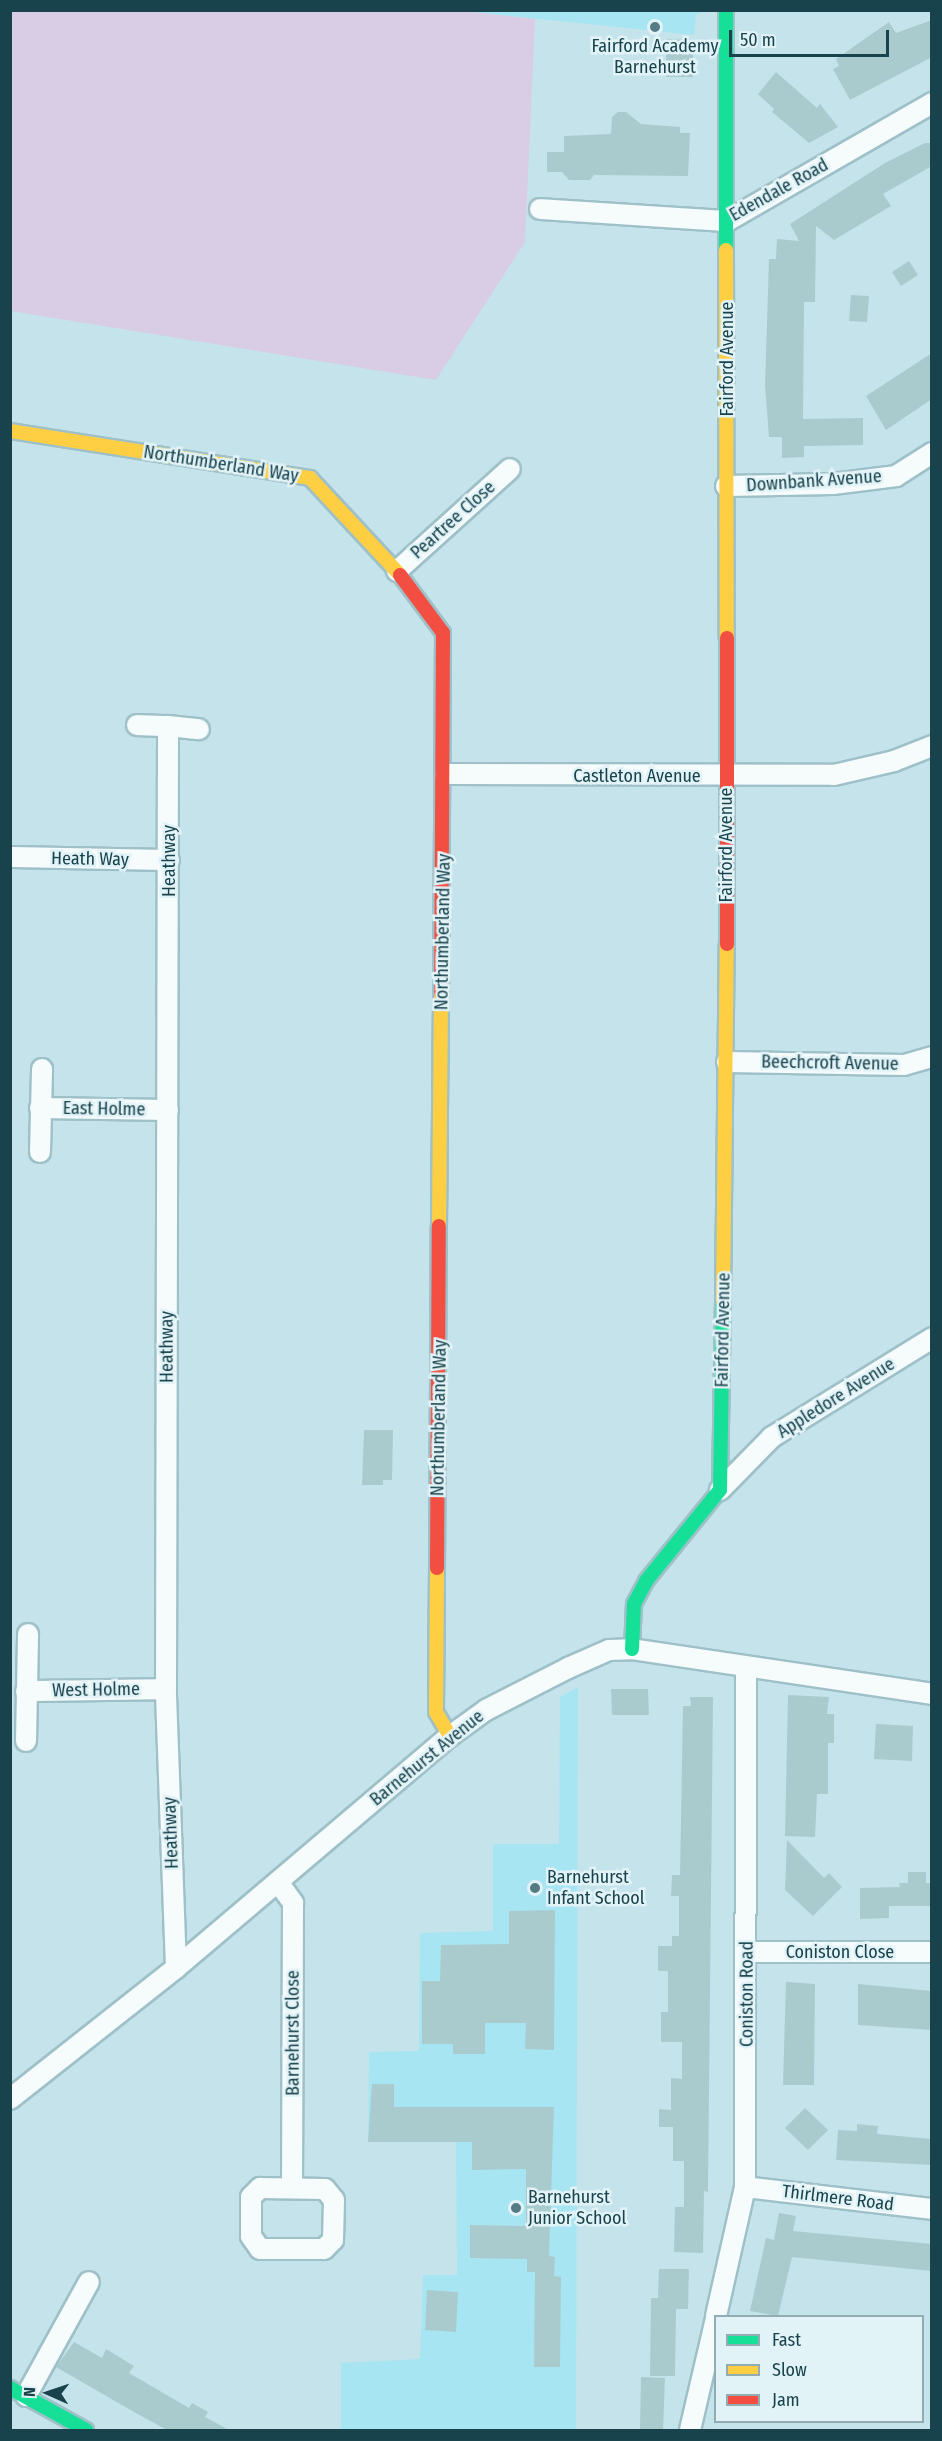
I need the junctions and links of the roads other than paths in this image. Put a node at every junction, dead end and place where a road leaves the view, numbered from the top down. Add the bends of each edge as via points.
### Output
1 (726, 10) edge
2 (932, 103) edge
3 (540, 209) dead end
4 (727, 221) junction
5 (10, 431) edge
6 (932, 453) edge
7 (510, 470) dead end
8 (726, 486) junction
9 (397, 571) junction
10 (137, 725) dead end
11 (168, 726) junction
12 (199, 729) dead end
13 (932, 746) edge
14 (446, 774) junction
15 (726, 776) junction
16 (10, 857) edge
17 (169, 860) junction
18 (932, 1057) edge
19 (727, 1062) junction
20 (42, 1069) dead end
21 (40, 1108) junction
22 (168, 1110) junction
23 (40, 1152) dead end
24 (932, 1338) edge
25 (720, 1490) junction
26 (28, 1634) dead end
27 (632, 1649) junction
28 (746, 1668) junction
29 (166, 1689) junction
30 (26, 1691) junction
31 (932, 1694) edge
32 (450, 1736) junction
33 (26, 1741) dead end
34 (278, 1882) junction
35 (748, 1952) junction
36 (932, 1952) edge
37 (176, 1968) junction
38 (10, 2099) edge
39 (746, 2187) junction
40 (292, 2188) junction
41 (932, 2209) edge
42 (89, 2282) dead end
43 (716, 2315) edge
44 (714, 2326) edge
45 (18, 2392) edge
46 (86, 2430) edge
47 (690, 2430) edge

1 - 4 street, Fairford Avenue
2 - 4 street, Edendale Road
3 - 4 street, Edendale Road
4 - 8 street, Fairford Avenue
5 - 9 street, Northumberland Way via 310,478
6 - 8 street, Downbank Avenue via 897,476 833,484
7 - 9 street, Peartree Close
8 - 15 street, Fairford Avenue
9 - 14 street, Northumberland Way via 443,633
10 - 11 street
11 - 12 street
11 - 17 street, Heathway
13 - 15 street, Castleton Avenue via 894,762 834,775
14 - 15 street, Castleton Avenue
14 - 32 street, Northumberland Way via 436,1712
15 - 19 street, Fairford Avenue
16 - 17 street, Heath Way
17 - 22 street, Heathway
18 - 19 street, Beechcroft Avenue via 904,1065
19 - 25 street, Fairford Avenue
20 - 21 street, East Holme
21 - 22 street, East Holme
21 - 23 street, East Holme
22 - 29 street, Heathway
24 - 25 street, Appledore Avenue via 772,1437
25 - 27 street via 646,1581 634,1604
26 - 30 street, West Holme
27 - 28 street, Barnehurst Avenue
27 - 32 street, Barnehurst Avenue via 609,1650 568,1668 486,1710
28 - 31 street, Barnehurst Avenue
28 - 35 street, Coniston Road
29 - 30 street, West Holme
29 - 37 street, Heathway
30 - 33 street, West Holme
32 - 34 street, Barnehurst Avenue
34 - 37 street, Barnehurst Avenue
34 - 40 street, Barnehurst Close via 293,1903
35 - 36 street, Coniston Close
35 - 39 street, Coniston Road
37 - 38 street, Barnehurst Avenue
39 - 41 street, Thirlmere Road
39 - 43 street, Coniston Road
40 - 40 street via 325,2189 334,2200 333,2240 324,2249 260,2249 251,2236 251,2197 260,2188
42 - 45 street
44 - 47 street, Coniston Road
45 - 46 street

